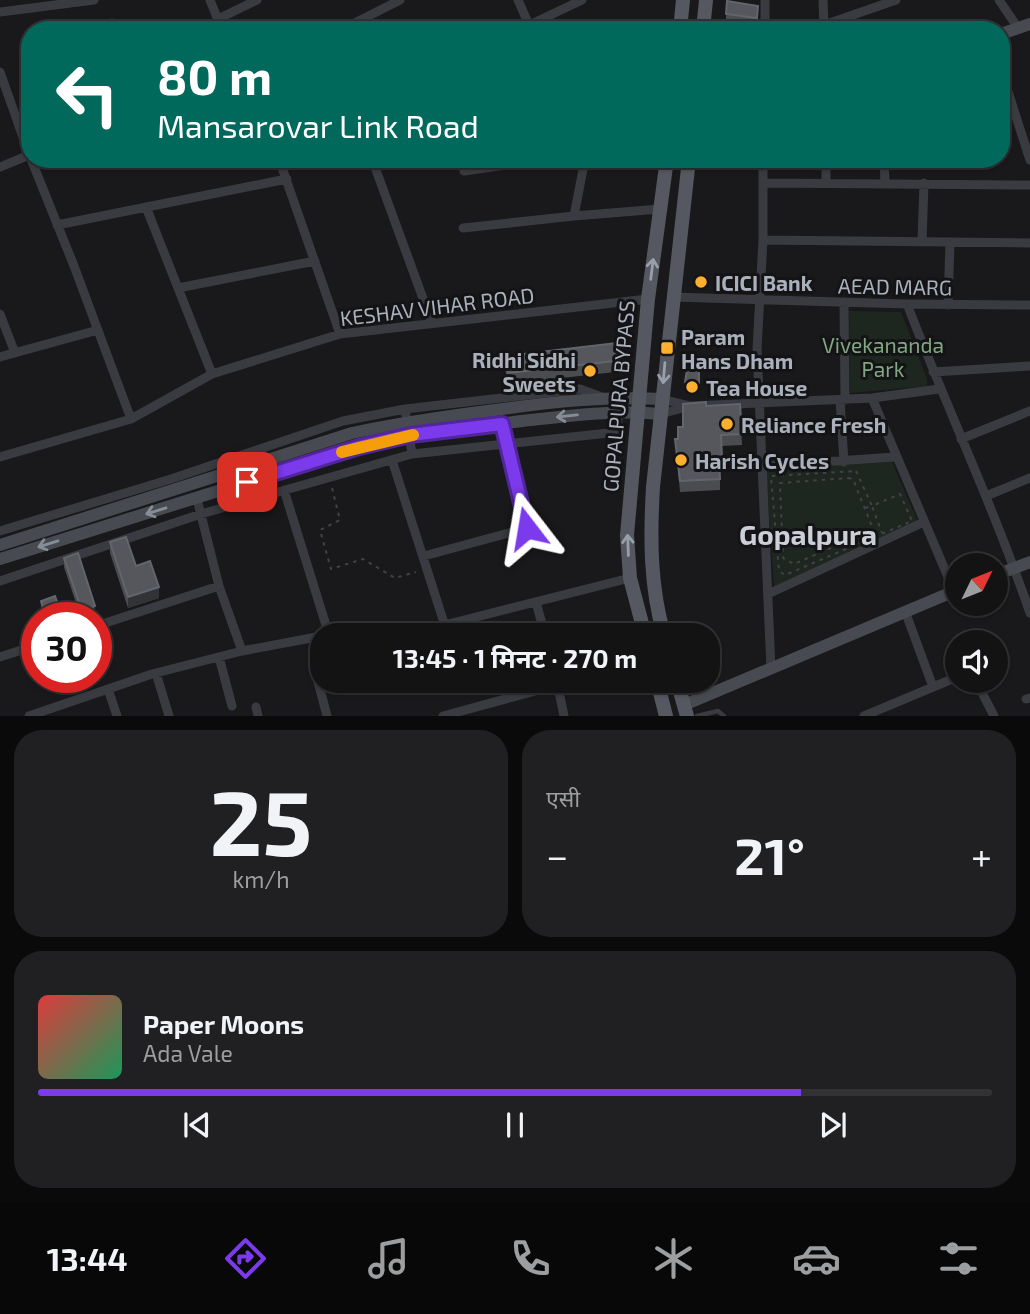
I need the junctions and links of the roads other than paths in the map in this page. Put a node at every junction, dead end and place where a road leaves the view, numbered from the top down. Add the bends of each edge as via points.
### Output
1 (94, 0) edge
2 (210, 0) edge
3 (257, 0) edge
4 (400, 0) edge
5 (518, 0) edge
6 (582, 0) edge
7 (683, 0) edge
8 (706, 0) edge
9 (765, 0) edge
10 (823, 0) edge
11 (896, 0) edge
12 (999, 0) edge
13 (0, 12) edge
14 (218, 19) joint
15 (359, 21) edge
16 (527, 21) edge
17 (537, 21) edge
18 (681, 21) edge
19 (704, 21) edge
20 (765, 21) edge
21 (824, 21) edge
22 (842, 21) edge
23 (1024, 26) edge
24 (0, 72) edge
25 (1010, 98) edge
26 (4, 101) edge
27 (1010, 111) edge
28 (1014, 111) junction
29 (21, 127) edge
30 (21, 160) edge
31 (1030, 160) edge
32 (0, 167) edge
33 (34, 168) edge
34 (282, 168) edge
35 (375, 168) edge
36 (485, 168) edge
37 (582, 168) edge
38 (666, 168) edge
39 (688, 168) edge
40 (763, 168) edge
41 (826, 168) edge
42 (884, 168) edge
43 (464, 171) dead end
44 (286, 179) junction
45 (885, 182) junction
46 (763, 183) junction
47 (826, 183) junction
48 (924, 183) junction
49 (1030, 185) edge
50 (146, 207) junction
51 (660, 209) junction
52 (574, 216) junction
53 (57, 225) junction
54 (463, 228) dead end
55 (763, 240) junction
56 (922, 242) junction
57 (950, 242) junction
58 (1030, 243) edge
59 (315, 261) junction
60 (178, 288) junction
61 (672, 297) junction
62 (648, 299) junction
63 (760, 301) junction
64 (844, 302) junction
65 (906, 304) junction
66 (948, 305) junction
67 (1030, 305) edge
68 (0, 314) edge
69 (432, 323) junction
70 (98, 330) junction
71 (340, 334) junction
72 (15, 353) junction
73 (0, 357) edge
74 (1029, 369) edge
75 (933, 372) junction
76 (212, 374) junction
77 (939, 389) junction
78 (872, 398) junction
79 (843, 400) junction
80 (759, 404) junction
81 (638, 405) junction
82 (661, 406) junction
83 (691, 406) junction
84 (618, 411) junction
85 (1030, 411) edge
86 (406, 415) junction
87 (131, 419) junction
88 (502, 424) junction
89 (410, 435) junction
90 (961, 439) junction
91 (506, 444) junction
92 (412, 454) junction
93 (0, 457) edge
94 (895, 457) junction
95 (392, 460) junction
96 (844, 462) junction
97 (761, 466) junction
98 (1030, 478) edge
99 (172, 485) junction
100 (284, 490) junction
101 (986, 496) junction
102 (197, 499) junction
103 (201, 514) junction
104 (924, 522) junction
105 (0, 531) edge
106 (0, 545) edge
107 (424, 556) junction
108 (0, 559) edge
109 (1030, 562) edge
110 (945, 567) edge
111 (1014, 568) junction
112 (1008, 570) edge
113 (630, 578) junction
114 (0, 581) edge
115 (219, 586) junction
116 (768, 594) junction
117 (945, 595) edge
118 (536, 603) junction
119 (905, 611) junction
120 (1030, 613) edge
121 (112, 621) edge
122 (323, 623) edge
123 (444, 623) edge
124 (457, 623) edge
125 (542, 623) edge
126 (642, 623) edge
127 (661, 623) edge
128 (310, 638) edge
129 (21, 650) edge
130 (242, 651) junction
131 (0, 657) edge
132 (219, 657) junction
133 (771, 669) junction
134 (156, 673) junction
135 (945, 682) edge
136 (112, 687) edge
137 (933, 687) junction
138 (94, 693) edge
139 (110, 693) edge
140 (321, 693) edge
141 (522, 693) edge
142 (559, 693) edge
143 (660, 693) edge
144 (680, 693) edge
145 (982, 693) edge
146 (232, 706) dead end
147 (685, 710) edge
148 (33, 715) edge
149 (117, 716) edge
150 (169, 716) edge
151 (327, 716) edge
152 (443, 716) edge
153 (564, 716) edge
154 (666, 716) edge
155 (697, 716) edge
156 (724, 716) edge
157 (864, 716) edge
158 (994, 716) edge

1 - 13 street
2 - 14 street
3 - 14 street
4 - 15 street
5 - 16 street
6 - 17 street
7 - 18 main road
8 - 19 main road
9 - 20 street
10 - 21 street
11 - 22 street
12 - 23 street
24 - 26 street
25 - 28 street
26 - 29 street
27 - 28 street
28 - 31 street
30 - 32 street
33 - 53 street
34 - 44 street
35 - 69 street
36 - 43 street
37 - 52 street
38 - 51 main road, GOPALPURA BYPASS
39 - 61 main road, GOPALPURA BYPASS
40 - 46 street
41 - 47 street
42 - 45 street
44 - 50 street
44 - 59 street
45 - 47 street
45 - 48 street
46 - 47 street
46 - 55 street
48 - 49 street
48 - 56 street
50 - 53 street
50 - 60 street
51 - 52 street
62 -> 51 main road, GOPALPURA BYPASS
52 - 54 street
53 - 70 street
55 - 56 street
55 - 63 street
56 - 57 street
57 - 58 street
57 - 66 street
59 - 60 street
59 - 71 street
60 - 76 street
61 - 63 street, AEAD MARG
61 -> 82 main road, GOPALPURA BYPASS
62 - 69 street, KESHAV VIHAR ROAD
62 - 81 main road, GOPALPURA BYPASS
63 - 64 street, AEAD MARG
63 - 80 street
64 - 65 street, AEAD MARG
64 - 79 street
65 - 66 street, AEAD MARG
65 - 75 street
66 - 67 street, AEAD MARG
68 - 72 street
69 - 71 street, KESHAV VIHAR ROAD
70 - 72 street
70 - 87 street
71 - 76 street, KESHAV VIHAR ROAD
72 - 73 street
74 - 75 street
75 - 77 street
76 - 87 street, KESHAV VIHAR ROAD
77 - 78 street
77 - 90 street
78 - 79 street
78 - 94 street
79 - 80 street
79 - 96 street
80 - 83 street
80 - 97 street
81 - 82 street
81 - 84 street
81 - 86 street via 603,398
113 -> 81 main road, GOPALPURA BYPASS via 627,535
82 - 83 street
82 - 83 street
82 - 127 main road, GOPALPURA BYPASS via 650,539
84 -> 88 street
84 - 91 street via 618,432
85 - 90 street
86 - 89 street
86 - 99 street
87 - 93 street, KESHAV VIHAR ROAD
88 - 89 street
88 - 91 street
89 - 92 street
89 - 102 street
90 - 101 street
91 - 92 street
91 - 107 street via 527,528
92 - 95 street
94 - 96 street
94 - 104 street
95 - 100 street
95 - 107 street
96 - 97 street
97 - 116 street
98 - 101 street
99 - 105 street
99 - 106 street
100 - 103 street
100 - 122 street
101 - 111 street
102 - 103 street
102 -> 108 street
103 - 114 street
103 - 115 street
104 - 110 street
104 - 116 street
107 - 123 street
109 - 111 street
111 - 112 street
111 - 120 street
113 - 118 street
113 - 126 main road, GOPALPURA BYPASS
115 - 121 street
115 - 130 street
116 - 133 street
117 - 119 street
118 - 124 street
118 - 125 street
119 - 133 street
119 - 137 street
128 - 130 street
129 - 131 street
130 - 132 street
132 - 134 street
132 - 146 street
133 - 147 street
134 - 136 street
134 - 150 street
135 - 137 street
137 - 157 street
138 - 148 street
139 - 149 street
140 - 151 street
141 - 152 street
142 - 153 street
143 - 154 main road
144 - 147 main road
145 - 158 street
155 - 156 lane via 718,711

